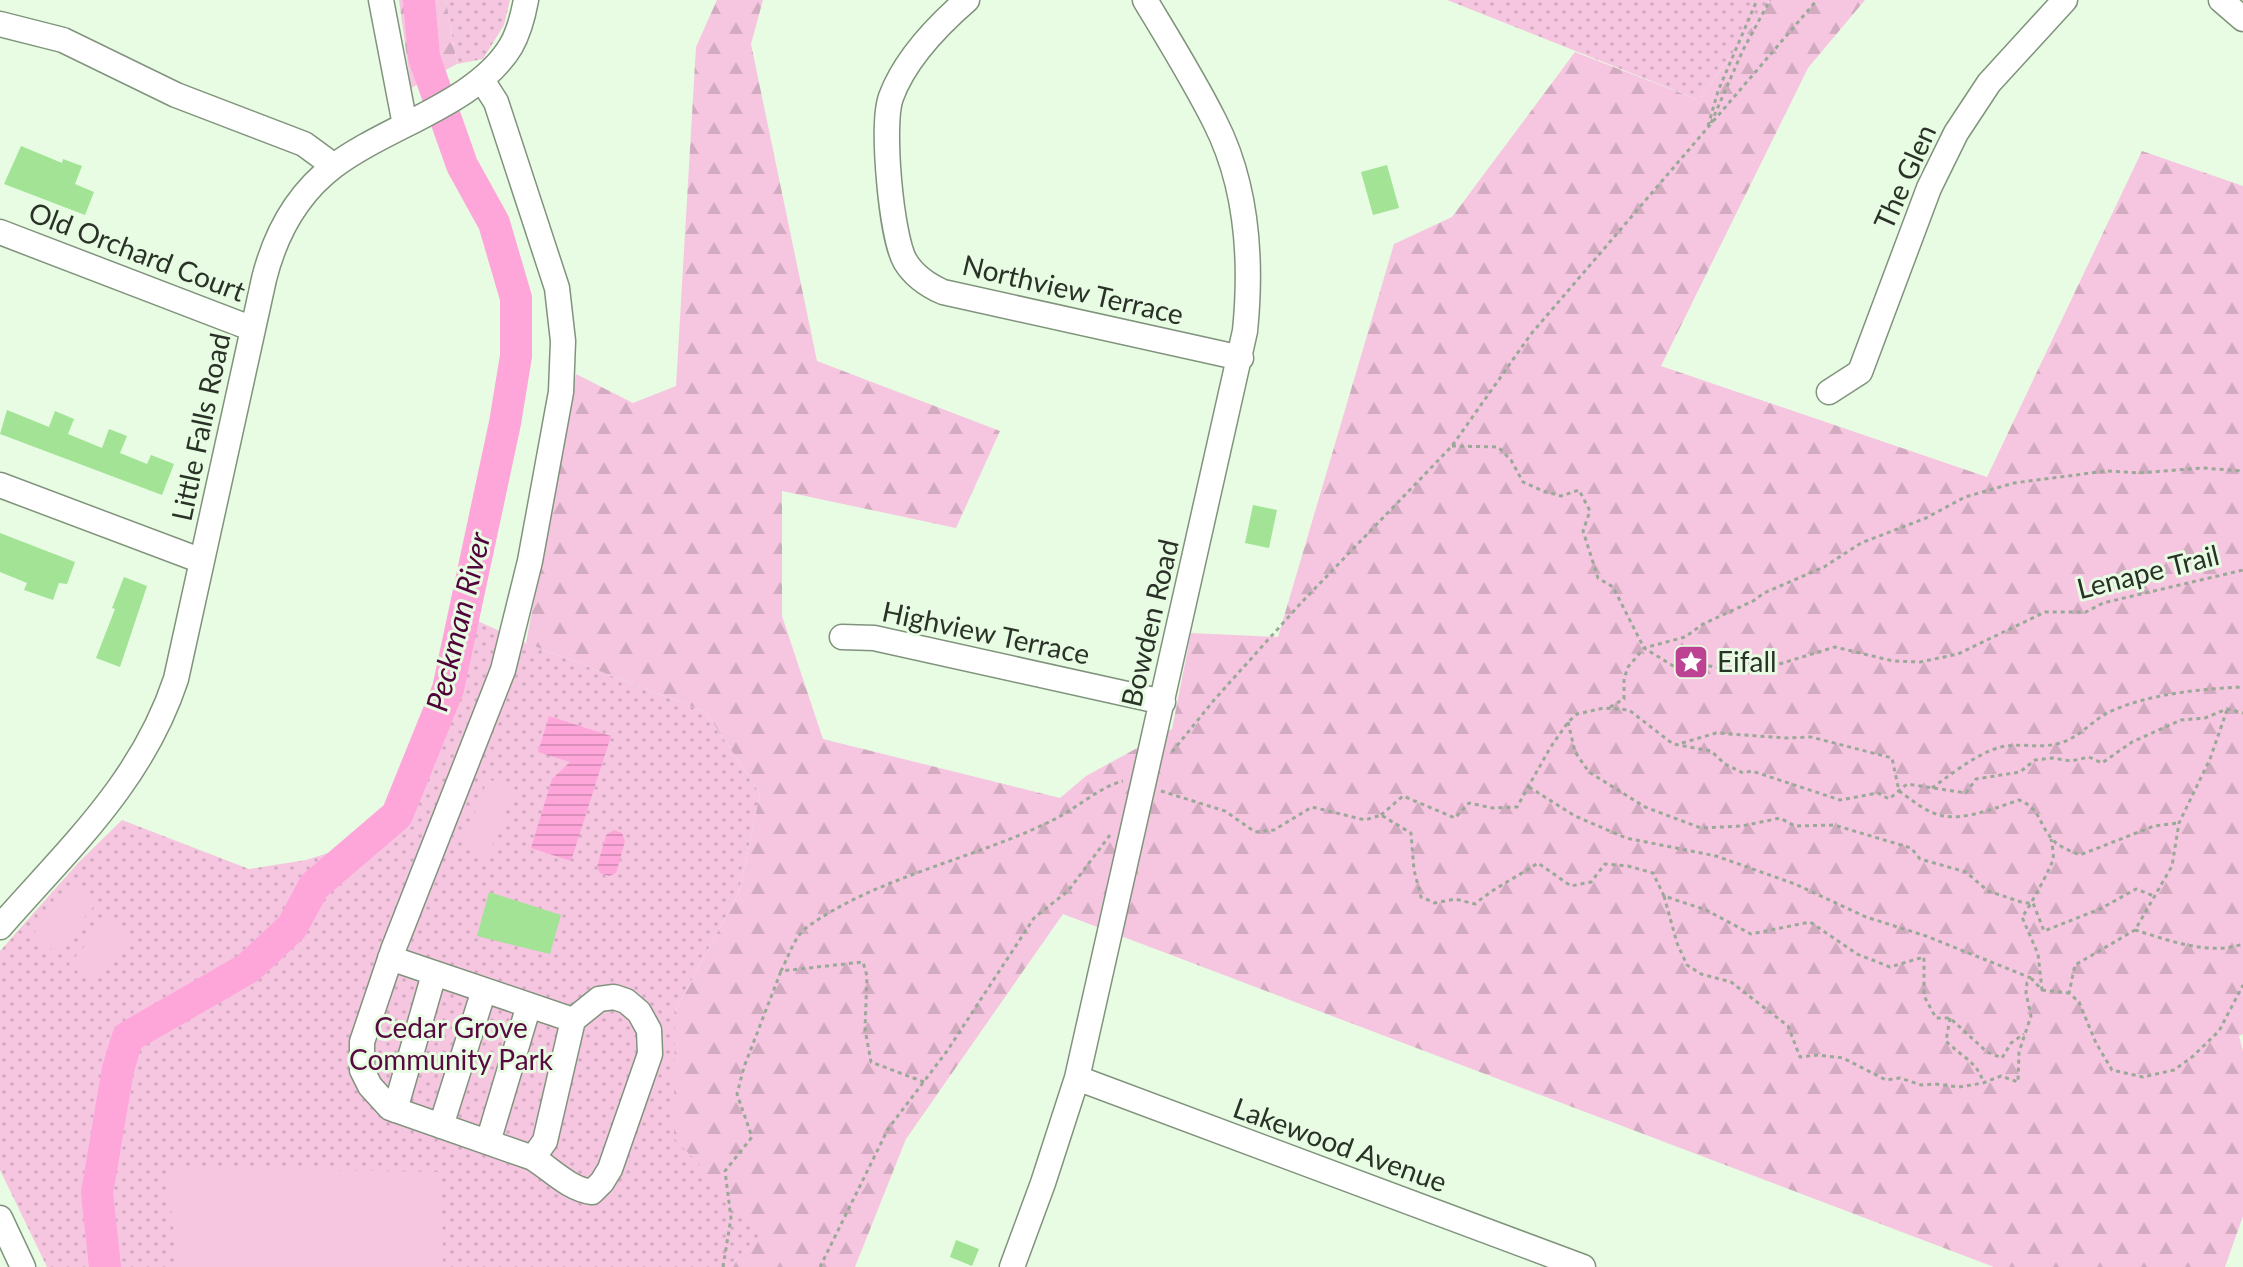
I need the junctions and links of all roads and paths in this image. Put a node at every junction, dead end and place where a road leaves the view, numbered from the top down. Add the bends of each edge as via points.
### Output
1 (377, 0) edge
2 (526, 0) edge
3 (967, 0) edge
4 (1145, 0) edge
5 (1757, 0) edge
6 (1770, 0) edge
7 (1817, 0) edge
8 (2065, 0) edge
9 (2221, 0) edge
10 (2243, 19) edge
11 (0, 24) edge
12 (475, 86) junction
13 (415, 119) junction
14 (1707, 129) junction
15 (334, 166) junction
16 (1673, 169) junction
17 (0, 232) edge
18 (253, 329) junction
19 (1241, 358) junction
20 (1829, 392) dead end
21 (2243, 471) edge
22 (0, 485) edge
23 (202, 561) junction
24 (2243, 570) edge
25 (842, 637) dead end
26 (1644, 648) junction
27 (2243, 687) edge
28 (1163, 702) junction
29 (1608, 709) junction
30 (2227, 709) junction
31 (2243, 713) edge
32 (1568, 722) junction
33 (1679, 743) junction
34 (1144, 786) junction
35 (1529, 787) dead end
36 (1932, 788) junction
37 (1899, 791) junction
38 (1381, 815) junction
39 (2179, 823) junction
40 (2051, 839) junction
41 (1664, 896) junction
42 (2154, 896) junction
43 (2033, 903) junction
44 (0, 927) edge
45 (2135, 930) junction
46 (2243, 944) edge
47 (392, 954) junction
48 (781, 971) junction
49 (434, 974) junction
50 (2032, 979) junction
51 (2243, 985) edge
52 (484, 990) junction
53 (2042, 990) junction
54 (2069, 993) junction
55 (529, 1005) junction
56 (1950, 1018) junction
57 (573, 1020) junction
58 (2024, 1034) junction
59 (1077, 1078) junction
60 (924, 1082) dead end
61 (1983, 1083) junction
62 (395, 1110) junction
63 (441, 1126) junction
64 (488, 1142) junction
65 (533, 1158) junction
66 (0, 1218) edge
67 (23, 1267) edge
68 (723, 1267) edge
69 (1012, 1267) edge
70 (1583, 1267) edge

1 - 13 street
2 - 12 street, Little Falls Road via 511,46
3 - 19 street, Northview Terrace via 913,58 888,108 886,139 897,241 906,263 922,281 943,292
4 - 19 street, Bowden Road via 1216,123 1237,184 1249,275
5 - 14 path
6 - 16 path via 1710,126
7 - 14 path
8 - 20 street, The Glen via 1989,83 1956,133 1929,188 1860,372
9 - 10 street
11 - 15 street via 63,40 176,95 304,144
12 - 13 street, Little Falls Road
12 - 47 street via 496,102 551,263 561,314 561,392 530,561 503,670
13 - 15 street, Little Falls Road
14 - 16 path
15 - 18 street, Little Falls Road via 308,191 277,238
16 - 26 path via 1531,334 1452,446 1498,447 1523,482 1561,496 1579,490 1590,511 1583,531 1598,578 1613,587
17 - 18 street, Old Orchard Court
18 - 23 street, Little Falls Road
19 - 28 street, Bowden Road
21 - 26 path via 2106,471 2014,483 1965,497 1861,543 1685,637
22 - 23 street
23 - 44 street, Little Falls Road via 176,679 151,741 108,804
24 - 26 path, Lenape Trail via 2103,603 2086,612 2045,612 1958,654 1920,662 1835,647 1766,668 1724,669 1691,662 1675,667
25 - 28 street, Highview Terrace via 874,638
26 - 29 path via 1628,667 1624,699
27 - 36 path via 2120,708 2052,746 2001,747
28 - 34 street, Bowden Road
29 - 32 path via 1577,714
29 - 33 path via 1629,710 1673,744
30 - 31 path
30 - 36 path via 2181,720 2132,742 2102,763 2089,757 2035,760 2020,772 1976,779 1966,793
30 - 39 path
32 - 38 path via 1517,807 1469,803 1455,818 1403,796
32 - 43 path via 1575,752 1589,772 1645,807 1701,828 1780,818 1795,826 1834,825 1911,848 1920,859 1966,872 1988,891
33 - 37 path via 1711,751 1743,773 1752,771 1840,800 1878,793 1889,799
33 - 37 path via 1716,733 1811,737 1892,758
34 - 38 path via 1225,811 1255,832 1274,830 1312,807 1365,820
34 - 48 path via 1120,781 1054,820 840,907 802,931
34 - 59 street, Bowden Road
35 - 50 path via 1575,816 1626,838 1716,856
36 - 37 path via 1907,784
37 - 40 path via 1945,817 2019,800 2032,806
38 - 41 path via 1411,833 1421,897 1435,903 1455,899 1475,904 1538,863 1571,886 1591,882 1605,864 1628,866 1653,873
39 - 40 path via 2154,826 2080,855
39 - 42 path via 2172,866
40 - 43 path via 2053,861
41 - 56 path via 1751,934 1810,922 1857,954 1890,967 1924,957 1924,996 1936,1018
41 - 61 path via 1687,965 1731,982 1788,1026 1800,1057 1843,1058 1886,1080 1921,1085
42 - 43 path via 2136,889 2044,931
42 - 45 path
43 - 53 path via 2022,917 2038,954
45 - 46 path via 2185,945
45 - 54 path via 2075,965
47 - 49 street
47 - 62 street via 360,1055 370,1086
48 - 60 path via 863,962 871,1062
48 - 68 path via 737,1094 752,1137 725,1171 731,1218
49 - 52 street
49 - 62 street
50 - 53 path
50 - 58 path via 2027,983 2031,1016
51 - 54 path via 2219,1031 2192,1057 2174,1070 2143,1077 2112,1070 2079,1002
52 - 55 street
52 - 63 street
53 - 54 path
55 - 57 street
55 - 64 street
56 - 58 path via 1987,1052 2002,1058
56 - 61 path via 1946,1041 1981,1073
57 - 65 street via 545,1141
57 - 65 street via 599,999 626,1001 649,1030 650,1054 610,1169 592,1192 571,1186
58 - 61 path via 2018,1082 2001,1076
59 - 69 street, Bowden Road
59 - 70 street, Lakewood Avenue
62 - 63 street
63 - 64 street
64 - 65 street
66 - 67 street

